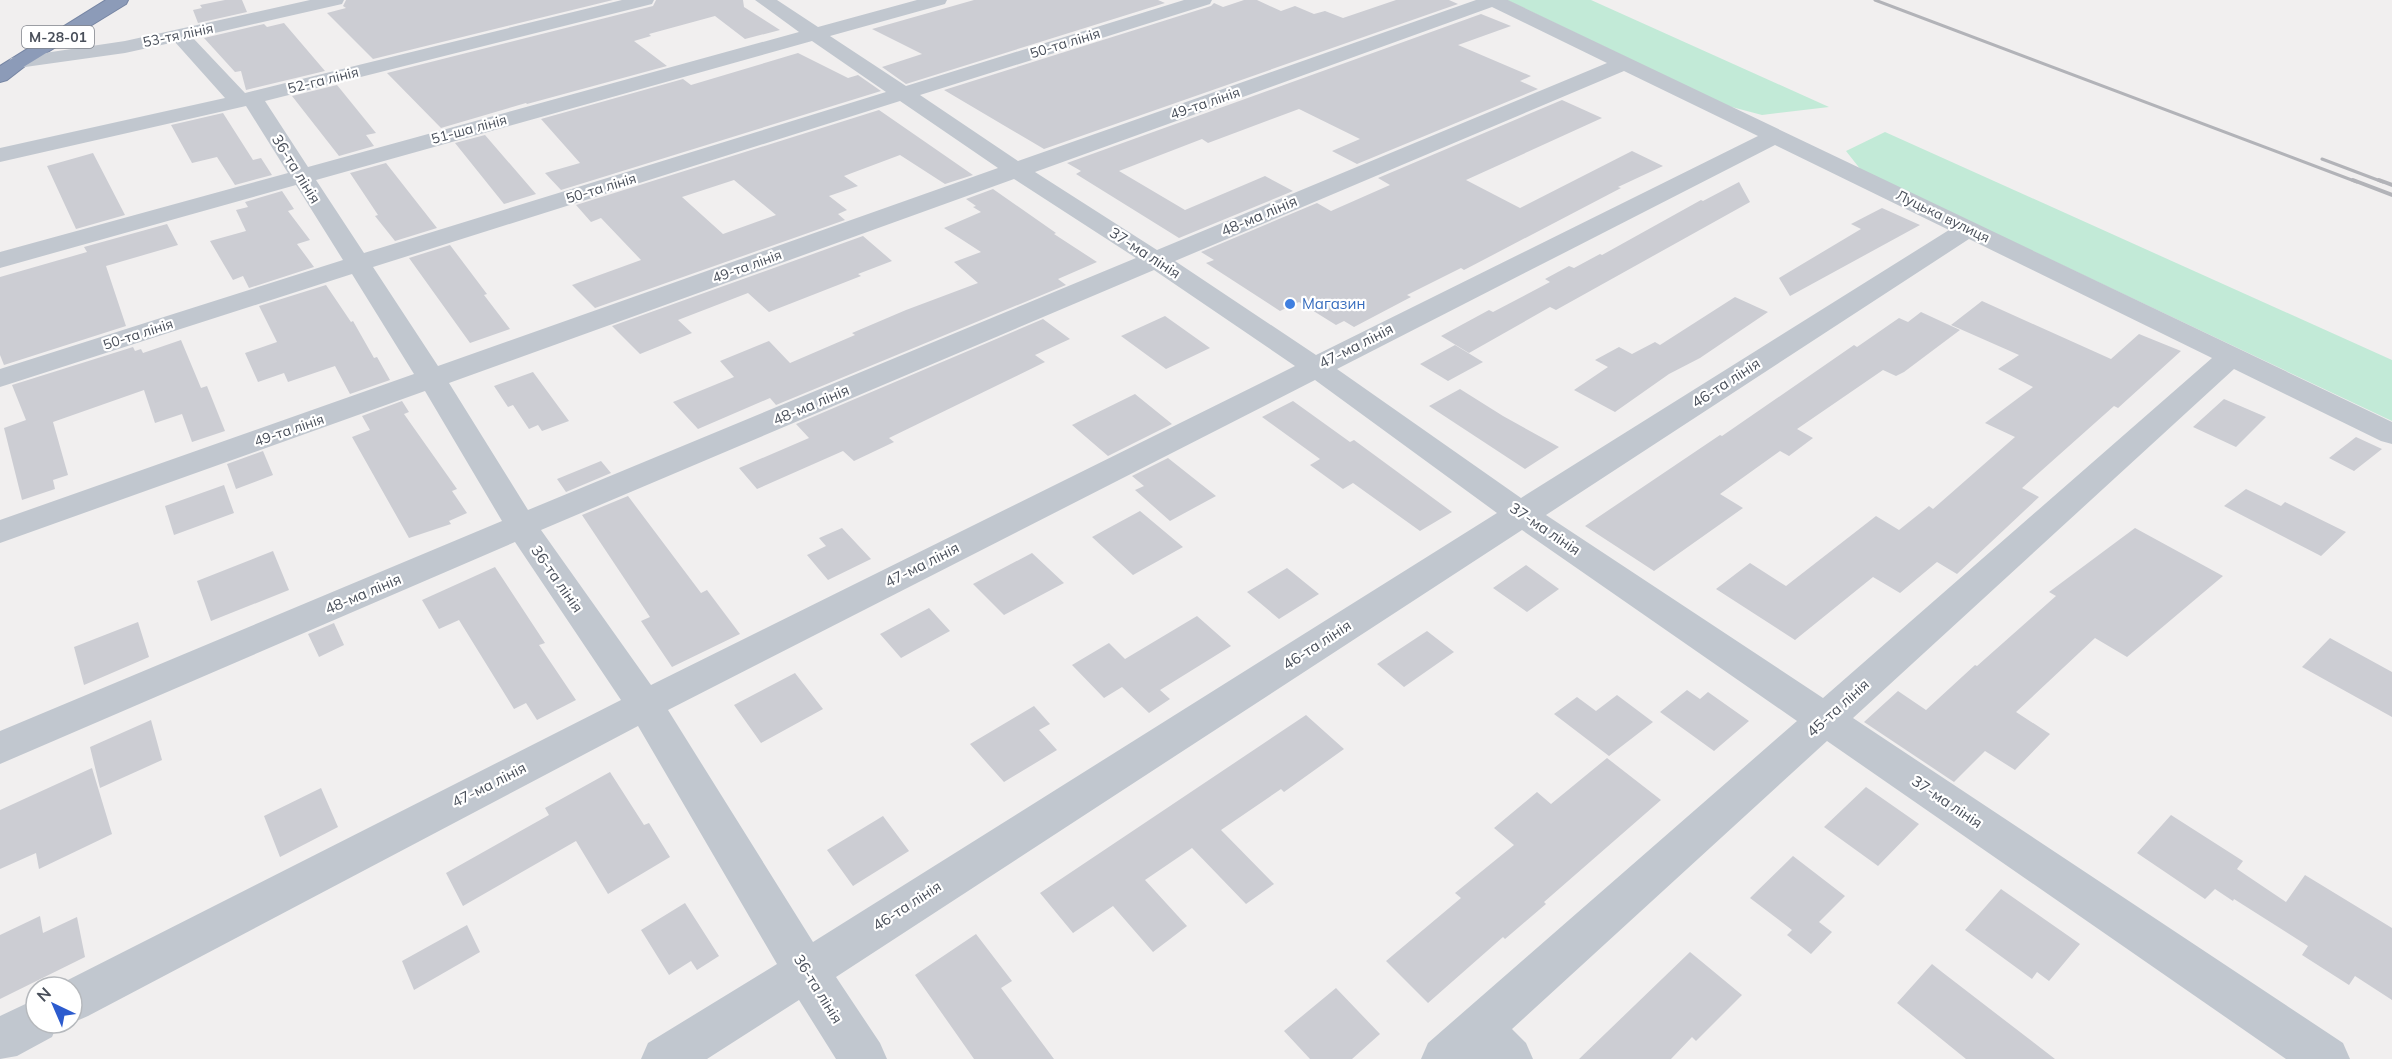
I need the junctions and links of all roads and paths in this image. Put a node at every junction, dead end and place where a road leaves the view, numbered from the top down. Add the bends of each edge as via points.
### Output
1 (119, 0) edge
2 (335, 0) edge
3 (645, 0) edge
4 (764, 0) edge
5 (938, 0) edge
6 (1203, 0) edge
7 (1493, 0) edge
8 (817, 34) junction
9 (180, 35) junction
10 (18, 62) junction
11 (1623, 63) junction
12 (0, 76) edge
13 (902, 93) junction
14 (246, 100) junction
15 (1776, 136) junction
16 (0, 155) edge
17 (1016, 170) junction
18 (299, 176) junction
19 (1968, 229) junction
20 (0, 260) edge
21 (1156, 260) junction
22 (357, 264) junction
23 (2231, 357) junction
24 (1315, 367) junction
25 (0, 378) edge
26 (432, 379) junction
27 (2392, 434) edge
28 (1521, 514) junction
29 (521, 526) junction
30 (0, 532) edge
31 (645, 705) junction
32 (1824, 719) junction
33 (0, 748) edge
34 (806, 971) junction
35 (84, 995) edge
36 (24, 1027) edge
37 (0, 1040) edge
38 (1494, 1044) edge
39 (665, 1059) edge
40 (863, 1059) edge
41 (1445, 1059) edge
42 (2326, 1059) edge

1 - 10 highway, М-28-01
2 - 9 street, 53-тя лінія
3 - 14 street, 52-га лінія
4 - 8 street, 37-ма лінія
5 - 8 street, 51-ша лінія
6 - 13 street, 50-та лінія
7 - 11 street, Луцька вулиця
7 - 17 street, 49-та лінія
8 - 13 street, 37-ма лінія
8 - 18 street, 51-ша лінія
9 - 10 street, 53-тя лінія
9 - 14 street, 36-та лінія
10 - 12 highway, М-28-01
11 - 15 street, Луцька вулиця
11 - 21 street, 48-ма лінія
13 - 17 street, 37-ма лінія
13 - 22 street, 50-та лінія
14 - 16 street, 52-га лінія
14 - 18 street, 36-та лінія
15 - 19 street, Луцька вулиця
15 - 24 street, 47-ма лінія
17 - 21 street, 37-ма лінія
17 - 26 street, 49-та лінія
18 - 20 street, 51-ша лінія
18 - 22 street, 36-та лінія
19 - 23 street, Луцька вулиця
19 - 28 street, 46-та лінія
21 - 24 street, 37-ма лінія
21 - 29 street, 48-ма лінія
22 - 25 street, 50-та лінія
22 - 26 street, 36-та лінія
23 - 27 street, Луцька вулиця
23 - 32 street, 45-та лінія
24 - 28 street, 37-ма лінія
24 - 31 street, 47-ма лінія
26 - 29 street, 36-та лінія
26 - 30 street, 49-та лінія
28 - 32 street, 37-ма лінія
28 - 34 street, 46-та лінія
29 - 31 street, 36-та лінія
29 - 33 street, 48-ма лінія
31 - 34 street, 36-та лінія
31 - 35 street, 47-ма лінія
32 - 38 street, 45-та лінія
32 - 42 street, 37-ма лінія
34 - 39 street, 46-та лінія
34 - 40 street, 36-та лінія
36 - 37 street
38 - 41 street, 45-та лінія

